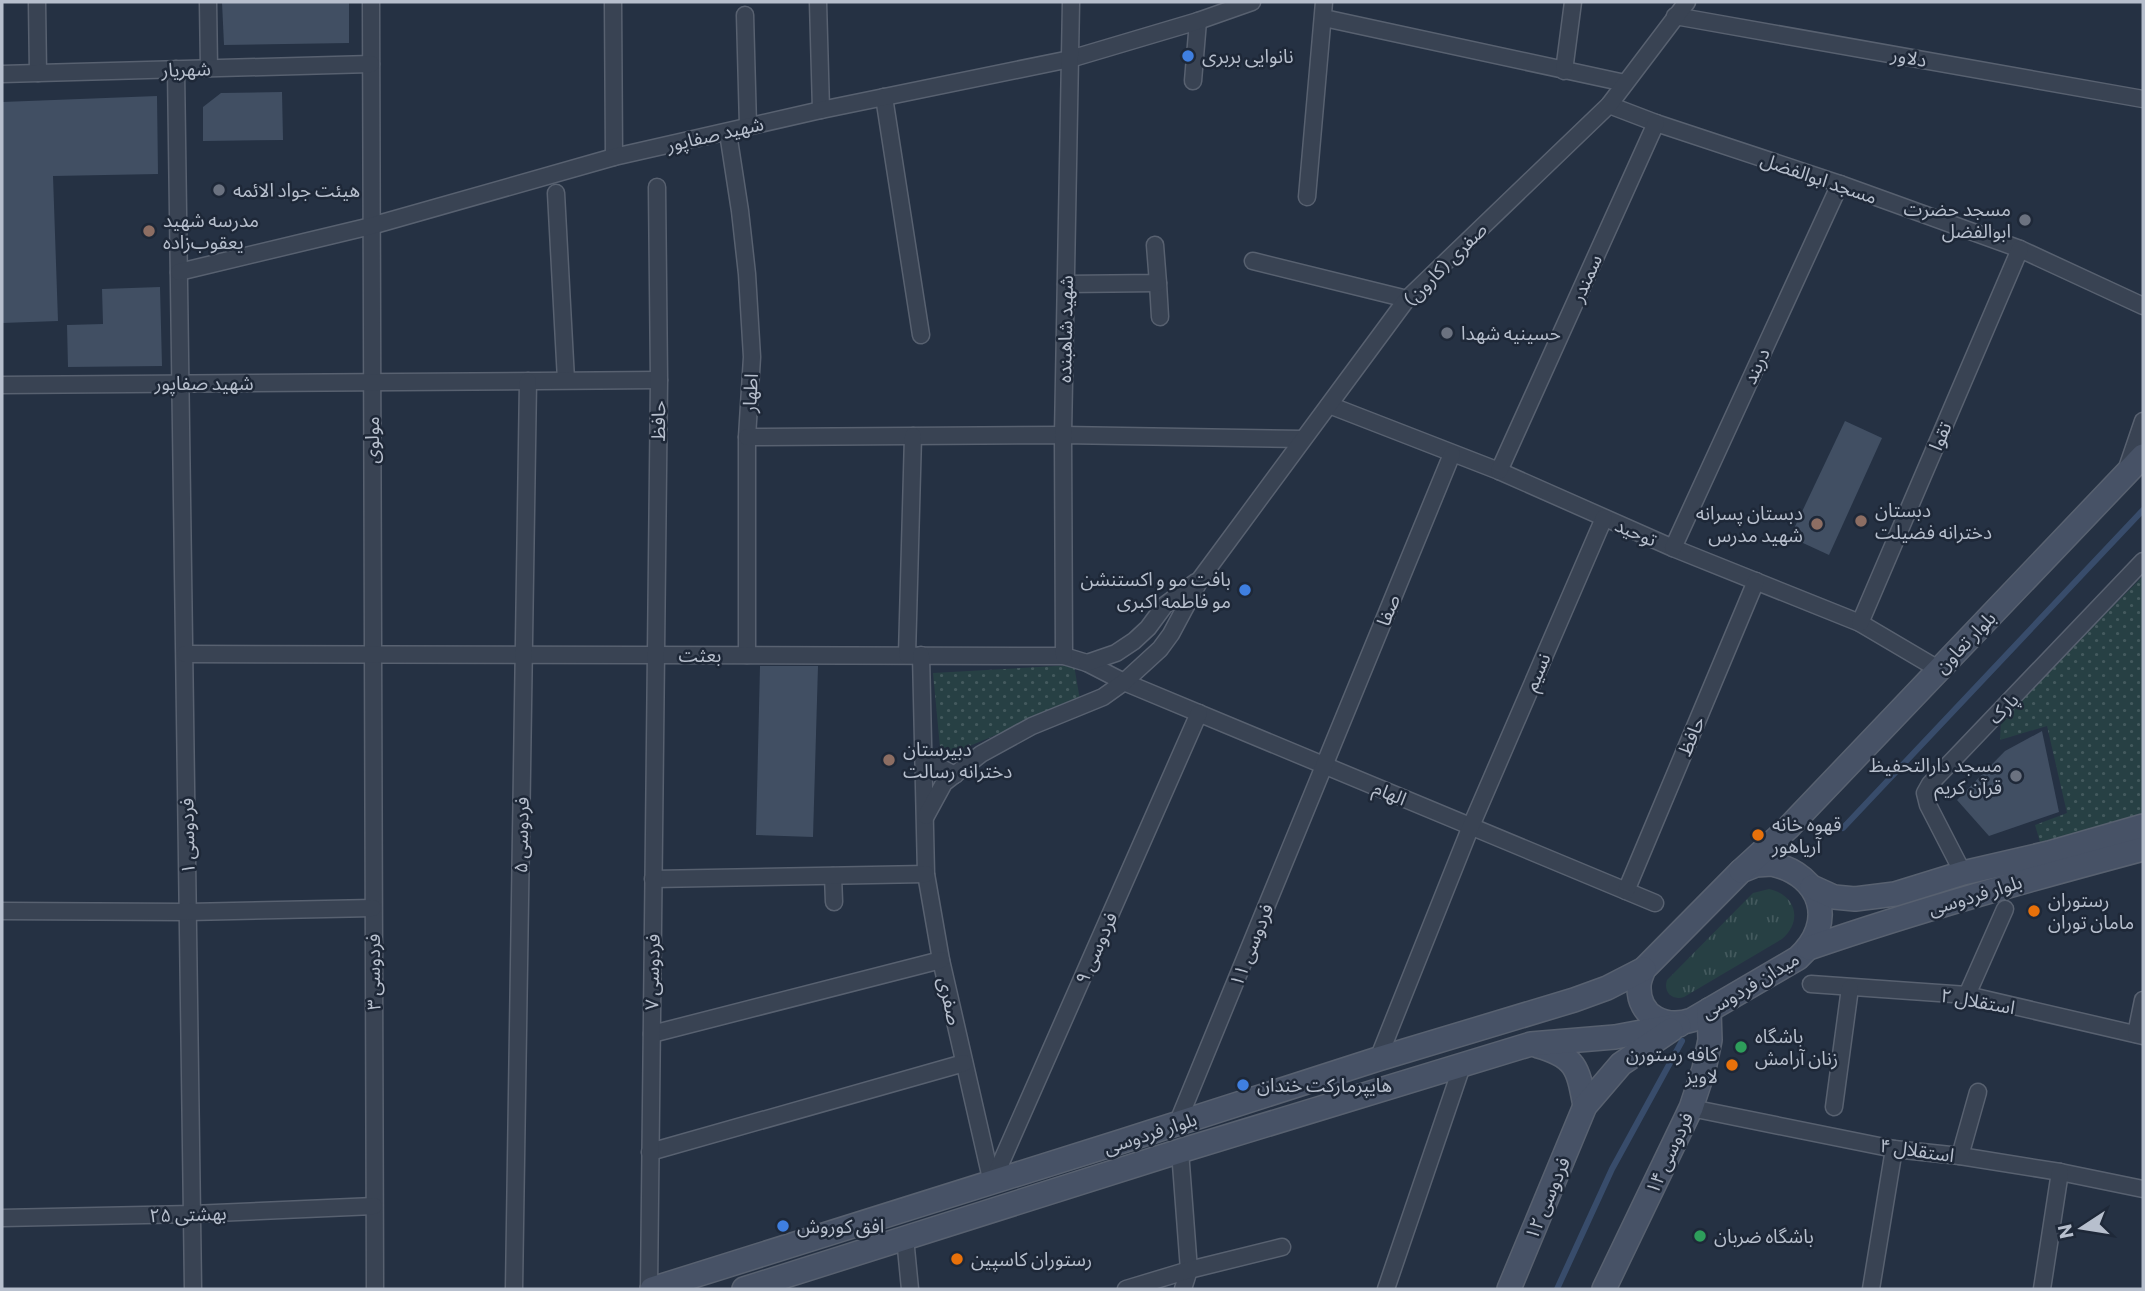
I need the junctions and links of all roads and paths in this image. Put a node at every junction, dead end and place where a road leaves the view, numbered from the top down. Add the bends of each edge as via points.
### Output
1 (37, 2) edge
2 (208, 2) edge
3 (371, 2) edge
4 (612, 2) edge
5 (818, 2) edge
6 (1071, 2) edge
7 (1252, 2) edge
8 (1573, 2) edge
9 (1687, 2) edge
10 (1324, 10) edge
11 (745, 15) dead end
12 (1675, 16) junction
13 (1198, 21) junction
14 (1070, 59) junction
15 (371, 64) junction
16 (209, 68) junction
17 (176, 69) junction
18 (1564, 71) junction
19 (38, 73) junction
20 (2, 74) edge
21 (1193, 81) dead end
22 (1625, 83) junction
23 (884, 97) junction
24 (2143, 99) edge
25 (1609, 105) junction
26 (821, 110) junction
27 (1656, 123) junction
28 (748, 126) junction
29 (727, 133) junction
30 (614, 157) junction
31 (1840, 184) junction
32 (657, 187) dead end
33 (556, 193) dead end
34 (1307, 197) dead end
35 (371, 226) junction
36 (1154, 245) dead end
37 (2020, 249) junction
38 (1253, 261) dead end
39 (179, 272) junction
40 (1158, 283) junction
41 (1066, 284) junction
42 (1407, 299) junction
43 (2143, 306) edge
44 (1160, 317) dead end
45 (921, 335) dead end
46 (566, 380) junction
47 (659, 380) junction
48 (528, 381) junction
49 (372, 382) junction
50 (181, 383) junction
51 (2, 385) edge
52 (1329, 405) junction
53 (2143, 421) edge
54 (1063, 435) junction
55 (913, 436) junction
56 (747, 437) junction
57 (1302, 439) junction
58 (1452, 454) junction
59 (2143, 456) edge
60 (1499, 471) junction
61 (2124, 477) junction
62 (1604, 518) junction
63 (1673, 548) junction
64 (2143, 561) edge
65 (1201, 579) junction
66 (1756, 581) junction
67 (1860, 623) junction
68 (185, 654) junction
69 (372, 654) junction
70 (523, 654) junction
71 (656, 654) junction
72 (747, 655) junction
73 (914, 655) junction
74 (1064, 656) junction
75 (1087, 663) junction
76 (1938, 669) junction
77 (1124, 682) junction
78 (1199, 713) junction
79 (924, 759) junction
80 (1324, 765) junction
81 (955, 775) junction
82 (926, 816) junction
83 (1471, 826) junction
84 (2143, 826) edge
85 (1788, 828) junction
86 (2143, 849) edge
87 (1741, 872) junction
88 (1963, 873) junction
89 (926, 874) junction
90 (833, 876) junction
91 (653, 879) junction
92 (1807, 881) junction
93 (1626, 891) junction
94 (834, 902) dead end
95 (1655, 903) dead end
96 (373, 908) junction
97 (2004, 909) dead end
98 (2, 911) edge
99 (188, 912) junction
100 (1809, 948) junction
101 (942, 960) junction
102 (1644, 969) junction
103 (1811, 984) dead end
104 (1850, 988) junction
105 (1967, 995) junction
106 (2143, 1000) edge
107 (1709, 1010) junction
108 (1679, 1025) junction
109 (652, 1034) junction
110 (2139, 1035) edge
111 (1531, 1044) junction
112 (1378, 1059) junction
113 (964, 1063) junction
114 (1462, 1066) junction
115 (1978, 1092) dead end
116 (1585, 1106) junction
117 (1834, 1107) dead end
118 (1691, 1108) junction
119 (1178, 1124) junction
120 (1894, 1149) junction
121 (650, 1152) junction
122 (1180, 1152) junction
123 (1960, 1156) junction
124 (2060, 1172) junction
125 (992, 1183) junction
126 (2143, 1189) edge
127 (374, 1206) junction
128 (192, 1214) junction
129 (2, 1219) edge
130 (905, 1238) junction
131 (1282, 1247) dead end
132 (1189, 1270) junction
133 (193, 1289) edge
134 (375, 1289) edge
135 (514, 1289) edge
136 (650, 1289) edge
137 (744, 1289) edge
138 (910, 1289) edge
139 (1126, 1289) edge
140 (1183, 1289) edge
141 (1386, 1289) edge
142 (1509, 1289) edge
143 (1604, 1289) edge
144 (1871, 1289) edge
145 (2042, 1289) edge

1 - 19 street
2 - 16 street
3 - 15 street, مولوی
4 - 30 street
5 - 26 street
6 - 14 street, شهید شاهبنده
7 - 13 street, شهید صفاپور
8 - 18 street
9 - 12 street, صفری (کارون)
10 - 18 street
10 - 34 street
11 - 28 street
12 - 22 street, صفری (کارون)
12 - 24 street, دلاور
13 - 14 street, شهید صفاپور
13 - 21 street
14 - 23 street, شهید صفاپور
14 - 41 street, شهید شاهبنده
15 - 16 street, شهریار
15 - 35 street, مولوی
16 - 17 street, شهریار
17 - 19 street, شهریار
17 - 39 street, فردوسی ۱
18 - 22 street
19 - 20 street, شهریار
22 - 25 street, صفری (کارون)
23 - 26 street, شهید صفاپور
23 - 45 street
25 - 27 street, مسجد ابوالفضل
25 - 42 street, صفری (کارون)
26 - 28 street, شهید صفاپور
27 - 31 street, مسجد ابوالفضل
27 - 60 street, سمندر
28 - 29 street, شهید صفاپور
29 - 30 street, شهید صفاپور
29 - 56 street, اطهار via 747,274 752,357
30 - 35 street, شهید صفاپور
31 - 37 street, مسجد ابوالفضل
31 - 63 street, دربند
32 - 47 street, حافظ
33 - 46 street
35 - 39 street, شهید صفاپور
35 - 49 street, مولوی
36 - 40 street
37 - 43 street, مسجد ابوالفضل
37 - 67 street, تقوا
38 - 42 street
39 - 50 street, فردوسی ۱
40 - 41 street
40 - 44 street
41 - 54 street, شهید شاهبنده
42 - 52 street, صفری (کارون)
46 - 47 street, شهید صفاپور
46 - 48 street, شهید صفاپور
47 - 71 street, حافظ
48 - 49 street, شهید صفاپور
48 - 70 street, فردوسی ۵
49 - 50 street, شهید صفاپور
49 - 69 street, مولوی
50 - 51 street, شهید صفاپور
50 - 68 street, فردوسی ۱
52 - 57 street, صفری (کارون)
52 - 58 street, توحید
53 - 61 street
54 - 55 street
54 - 57 street
54 - 74 street, شهید شاهبنده
55 - 56 street
55 - 73 street, صفری
56 - 72 street, اطهار
57 - 65 street, صفری (کارون)
58 - 60 street, توحید
58 - 80 street, صفا
59 - 61 main road, بلوار تعاون
60 - 62 street, توحید
61 - 76 main road, بلوار تعاون
62 - 63 street, توحید
62 - 83 street, نسیم
63 - 66 street, توحید
64 - 88 street, پارک via 1930,784 1925,793 1927,804
65 - 75 street via 1166,605 1134,642
65 - 77 street via 1160,649
66 - 67 street, توحید
66 - 93 street, حافظ
67 - 76 street, توحید
68 - 69 street, بعثت
68 - 99 street, فردوسی ۱
69 - 70 street, بعثت
69 - 96 street, فردوسی ۳
70 - 71 street, بعثت
70 - 135 street, فردوسی ۵
71 - 72 street, بعثت
71 - 91 street, فردوسی ۷
72 - 73 street, بعثت
73 - 74 street, بعثت
73 - 79 street, صفری
74 - 75 street, بعثت
75 - 77 street, الهام
76 - 85 main road, بلوار تعاون
77 - 78 street, الهام
77 - 81 street via 1103,697 1032,726 981,754
78 - 80 street, الهام
78 - 125 street, فردوسی ۹
79 - 81 street
79 - 82 street, صفری
80 - 83 street, الهام
80 - 119 street, فردوسی ۱۱
81 - 82 street via 944,783
82 - 89 street, صفری
83 - 93 street, الهام
83 - 112 street, نسیم
84 - 88 main road, بلوار فردوسی
85 - 87 main road, بلوار تعاون
85 - 92 main road, میدان فردوسی
86 - 100 main road, بلوار فردوسی
87 - 92 main road via 1772,864 1787,867
87 - 102 main road
88 - 92 main road, بلوار فردوسی via 1895,894 1855,899 1834,897
89 - 90 street
89 - 101 street, صفری
90 - 91 street
90 - 94 street
91 - 109 street, فردوسی ۷
92 - 100 main road, میدان فردوسی via 1819,902 1820,918
93 - 95 street, الهام
96 - 99 street
96 - 127 street, فردوسی ۳
97 - 105 street
98 - 99 street
99 - 128 street, فردوسی ۱
100 - 107 main road, میدان فردوسی
101 - 109 street
101 - 113 street, صفری
102 - 108 main road, میدان فردوسی via 1641,1000 1663,1023
102 - 112 main road, بلوار فردوسی via 1574,1000
103 - 104 street, استقلال ۲
104 - 105 street, استقلال ۲
104 - 117 street
105 - 110 street, استقلال ۲
106 - 110 street
107 - 108 main road, میدان فردوسی
107 - 118 main road, فردوسی ۱۴ via 1710,1040
108 - 111 main road, بلوار فردوسی via 1615,1037
108 - 116 main road, فردوسی ۱۲ via 1621,1064
109 - 121 street, فردوسی ۷
111 - 114 main road, بلوار فردوسی
111 - 116 main road via 1570,1060 1580,1077
112 - 119 main road, بلوار فردوسی
113 - 121 street
113 - 125 street, صفری
114 - 122 main road, بلوار فردوسی
114 - 141 street
115 - 123 street
116 - 142 main road, فردوسی ۱۲
118 - 120 street, استقلال ۴
118 - 143 main road, فردوسی ۱۴
119 - 125 main road, بلوار فردوسی
120 - 123 street, استقلال ۴
120 - 144 street
121 - 136 street, فردوسی ۷
122 - 130 main road, بلوار فردوسی
122 - 132 street
123 - 124 street, استقلال ۴
124 - 126 street, استقلال ۴
124 - 145 street
125 - 136 main road, بلوار فردوسی
127 - 128 street, بهشتی ۲۵
127 - 134 street, فردوسی ۳
128 - 129 street, بهشتی ۲۵
128 - 133 street, فردوسی ۱
130 - 137 main road, بلوار فردوسی
130 - 138 street
131 - 132 street
132 - 139 street
132 - 140 street

